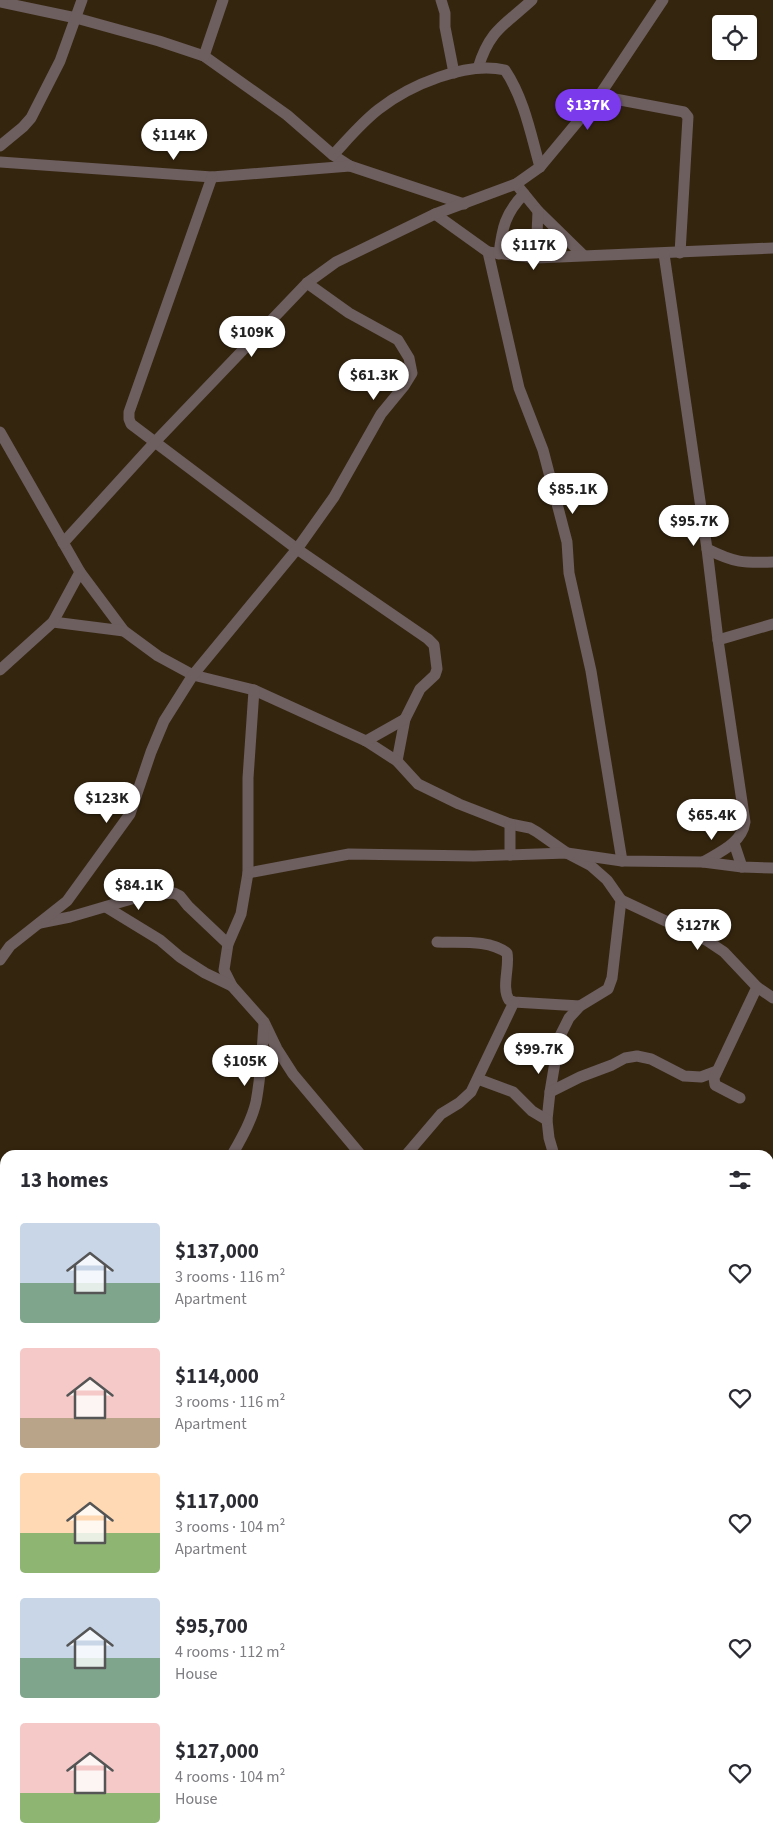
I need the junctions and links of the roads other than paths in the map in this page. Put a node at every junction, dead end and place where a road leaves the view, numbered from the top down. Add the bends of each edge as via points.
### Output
1 (82, 0) edge
2 (223, 0) edge
3 (441, 0) edge
4 (532, 0) edge
5 (663, 0) edge
6 (0, 2) edge
7 (76, 18) junction
8 (204, 56) junction
9 (478, 68) junction
10 (454, 73) junction
11 (599, 96) junction
12 (0, 146) edge
13 (333, 155) junction
14 (0, 162) edge
15 (350, 166) junction
16 (540, 167) junction
17 (212, 177) junction
18 (516, 184) junction
19 (524, 194) junction
20 (464, 204) junction
21 (538, 212) junction
22 (435, 214) junction
23 (773, 248) edge
24 (493, 253) junction
25 (680, 253) junction
26 (664, 254) junction
27 (583, 255) junction
28 (536, 258) junction
29 (307, 283) junction
30 (0, 432) edge
31 (154, 442) junction
32 (63, 542) junction
33 (297, 549) junction
34 (707, 549) junction
35 (773, 562) edge
36 (80, 572) junction
37 (53, 622) junction
38 (773, 624) edge
39 (124, 631) junction
40 (718, 640) junction
41 (0, 670) edge
42 (193, 675) junction
43 (254, 690) junction
44 (405, 719) junction
45 (366, 741) junction
46 (397, 761) junction
47 (510, 824) junction
48 (734, 844) junction
49 (567, 853) junction
50 (510, 855) junction
51 (622, 861) junction
52 (703, 862) junction
53 (742, 868) junction
54 (773, 868) edge
55 (248, 873) junction
56 (622, 900) junction
57 (106, 908) junction
58 (38, 924) junction
59 (437, 942) dead end
60 (228, 944) junction
61 (0, 960) edge
62 (232, 986) junction
63 (757, 987) junction
64 (773, 998) edge
65 (514, 1002) junction
66 (580, 1006) junction
67 (264, 1022) junction
68 (717, 1072) junction
69 (478, 1079) junction
70 (550, 1092) junction
71 (740, 1098) dead end
72 (547, 1120) junction
73 (235, 1150) edge
74 (357, 1150) edge
75 (410, 1150) edge
76 (553, 1150) edge

1 - 7 street
2 - 8 street
3 - 10 street
4 - 9 street via 489,39
5 - 11 street
6 - 7 street
7 - 8 street
7 - 12 street via 60,61 31,118
8 - 13 street via 287,115
9 - 10 street
9 - 16 street via 505,70 509,75 522,105
10 - 13 street via 410,89 380,108
11 - 16 street
11 - 25 street via 684,112 688,117
13 - 15 street
14 - 17 street
15 - 17 street
15 - 20 street
16 - 18 street
17 - 31 street via 129,412 131,424
18 - 19 street
18 - 20 street
19 - 21 street
19 - 24 street via 506,217
20 - 22 street
21 - 27 street
21 - 28 street
22 - 24 street
22 - 29 street via 336,262
23 - 25 street
24 - 28 street
24 - 51 street via 519,388 543,450 566,542
25 - 26 street
26 - 27 street
26 - 34 street
27 - 28 street
29 - 31 street
29 - 33 street via 349,313 398,340 409,358 412,373 381,414 334,497
30 - 32 street
31 - 32 street
31 - 33 street
32 - 36 street
33 - 42 street
33 - 44 street via 434,645 435,675 420,689
34 - 35 street via 744,563
34 - 40 street
36 - 37 street
36 - 39 street
37 - 39 street
37 - 41 street
38 - 40 street
39 - 42 street via 158,656
40 - 48 street via 744,822 744,830
42 - 43 street
42 - 58 street via 150,752 130,814 67,901
43 - 45 street
43 - 55 street via 248,778
44 - 45 street
44 - 46 street
45 - 46 street
46 - 47 street via 418,784
47 - 49 street via 530,828
47 - 50 street
48 - 52 street
48 - 53 street
49 - 50 street
49 - 51 street
49 - 56 street via 590,865
50 - 55 street via 349,854
51 - 52 street
52 - 53 street
53 - 54 street
55 - 60 street via 241,914
56 - 63 street via 706,940 724,952
56 - 66 street via 610,985
57 - 58 street
57 - 60 street via 146,896 174,893
57 - 62 street via 160,940 180,957
58 - 61 street via 10,946
59 - 65 street via 490,944 507,953 506,996
60 - 62 street via 224,970
62 - 67 street
63 - 64 street
63 - 68 street
65 - 66 street
65 - 69 street
66 - 70 street via 569,1018 560,1038
67 - 73 street via 255,1103
67 - 74 street via 293,1074
68 - 70 street via 701,1077 684,1076 651,1059 637,1056 625,1058
68 - 71 street via 715,1085
69 - 72 street via 513,1092 524,1105
69 - 75 street via 471,1092 441,1114
70 - 72 street
72 - 76 street

